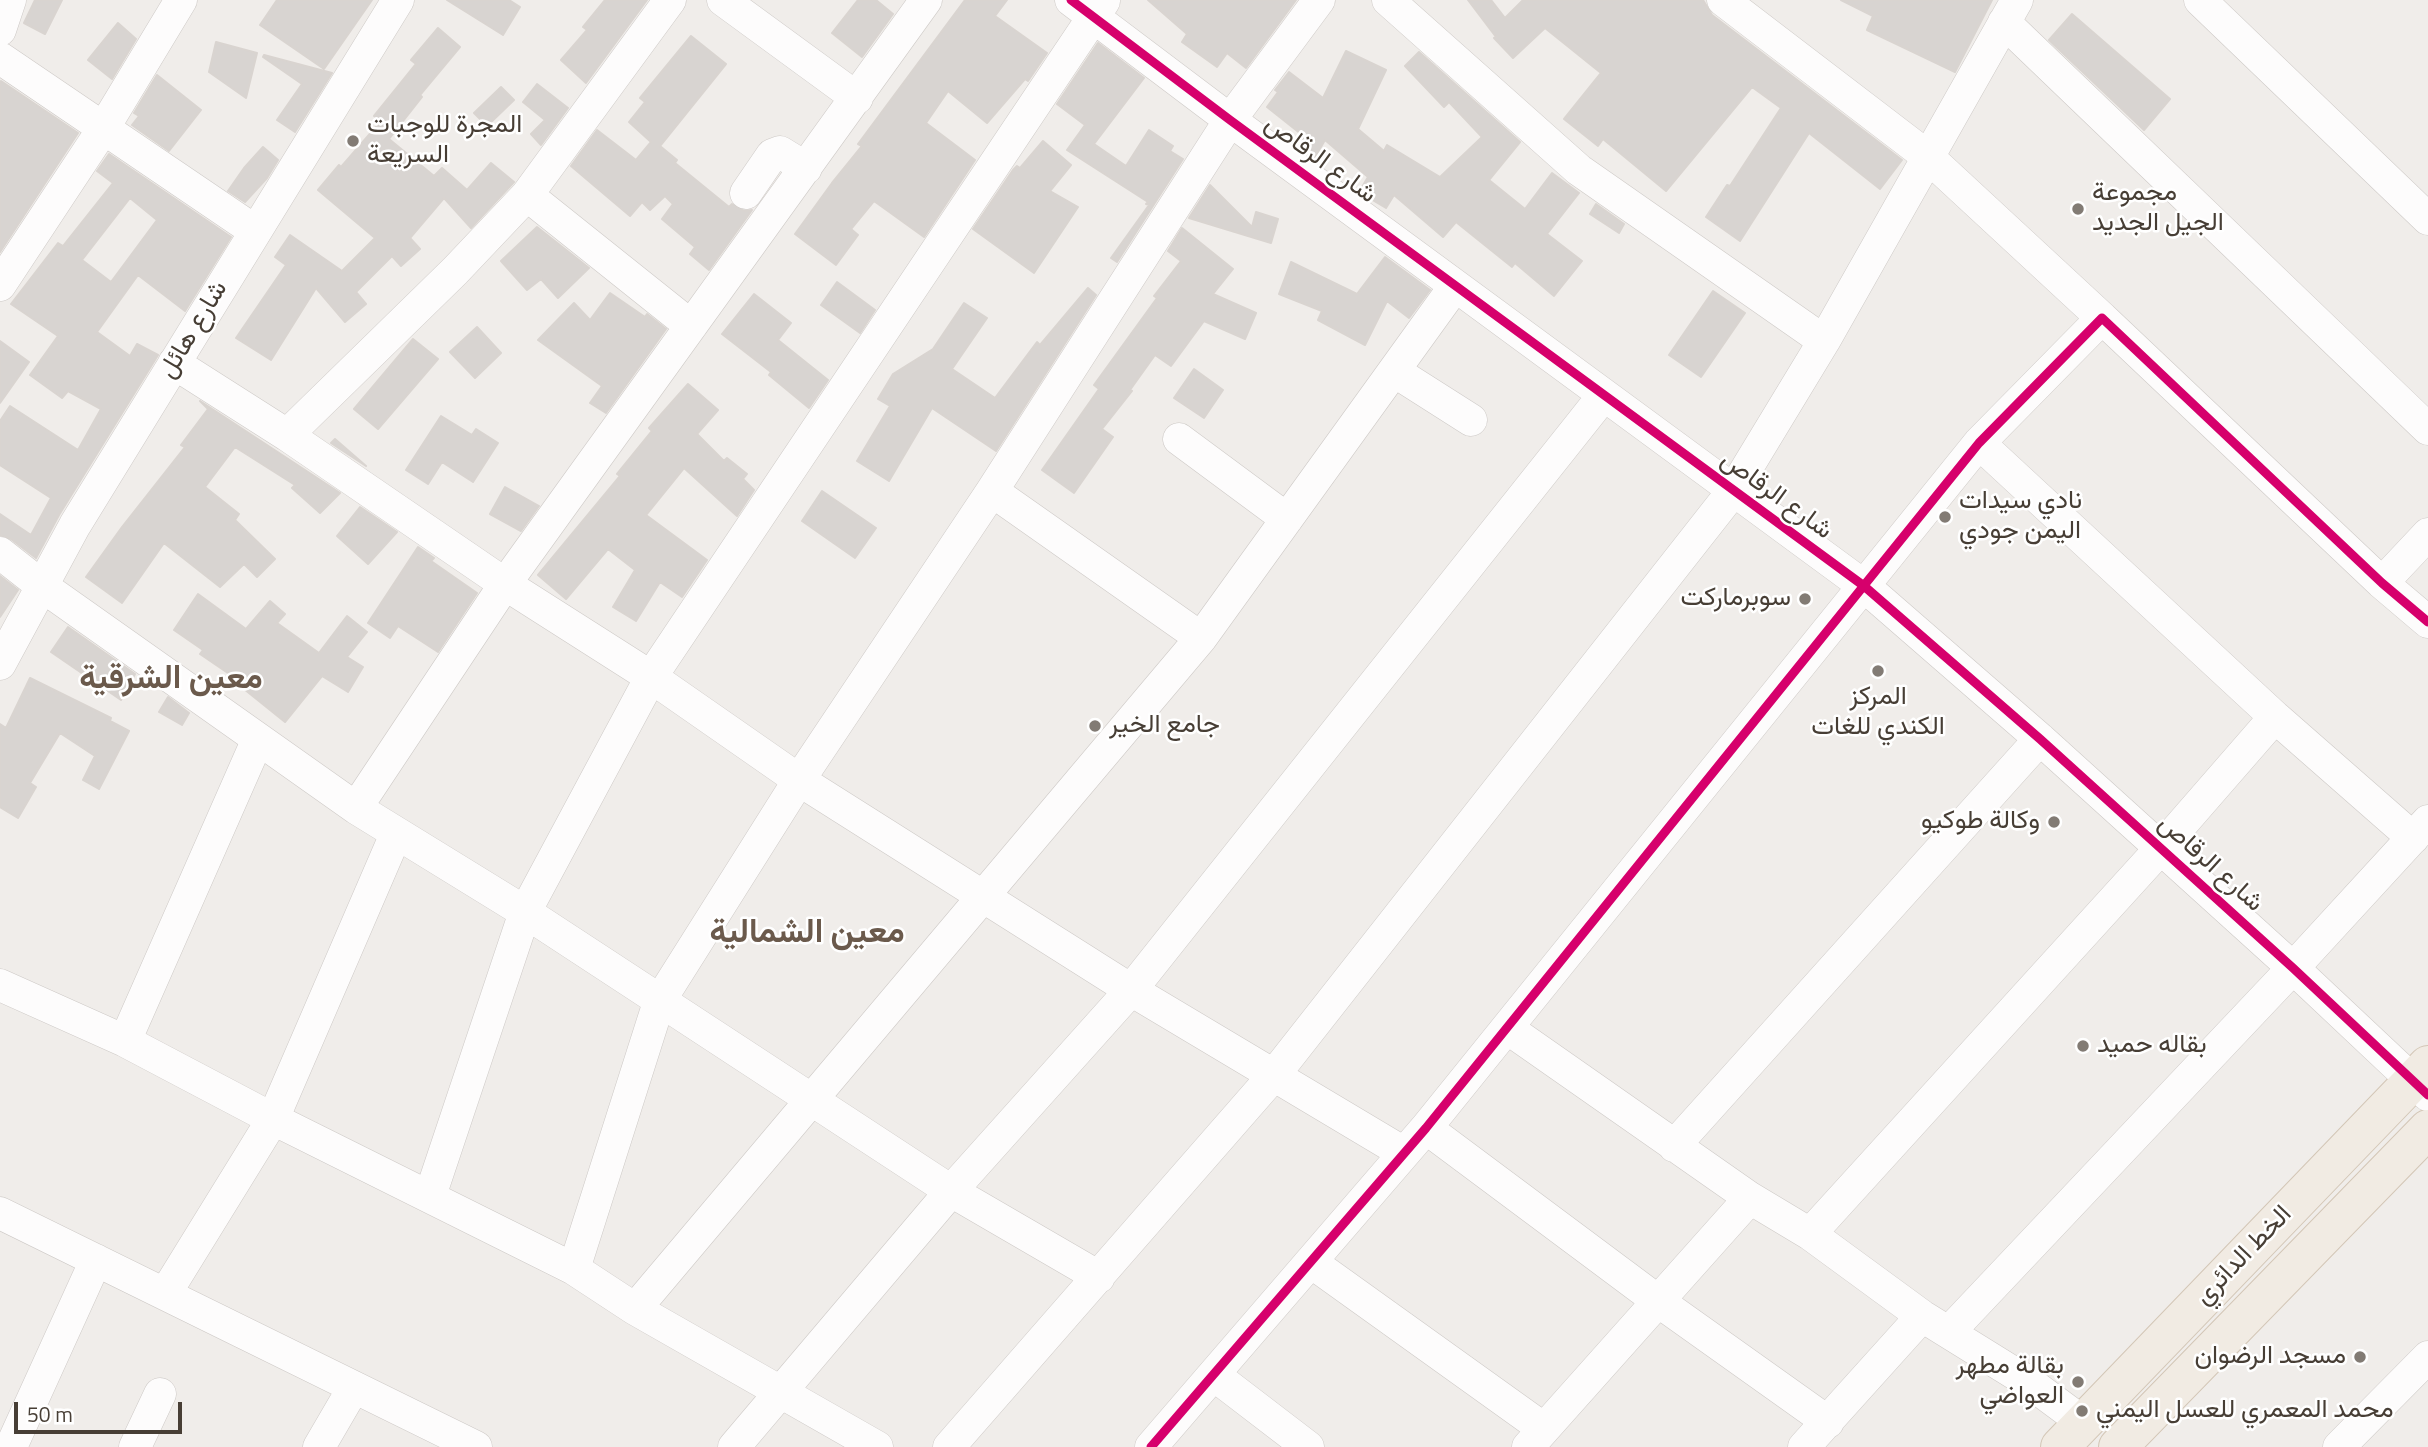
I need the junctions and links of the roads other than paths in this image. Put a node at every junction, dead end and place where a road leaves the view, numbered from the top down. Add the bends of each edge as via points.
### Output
1 (10, 0) edge
2 (181, 0) edge
3 (398, 0) edge
4 (670, 0) edge
5 (723, 0) edge
6 (926, 0) edge
7 (1319, 0) edge
8 (1388, 0) edge
9 (1723, 0) edge
10 (2200, 0) edge
11 (1089, 5) edge
12 (2010, 11) edge
13 (0, 30) edge
14 (0, 58) edge
15 (857, 98) junction
16 (1230, 120) junction
17 (103, 129) junction
18 (1927, 156) junction
19 (806, 168) junction
20 (746, 193) dead end
21 (527, 195) junction
22 (2428, 219) edge
23 (254, 231) junction
24 (0, 285) edge
25 (1455, 286) junction
26 (2102, 318) junction
27 (691, 326) junction
28 (1824, 341) junction
29 (174, 363) junction
30 (1394, 371) junction
31 (1604, 395) junction
32 (1471, 420) dead end
33 (2428, 429) edge
34 (287, 435) junction
35 (1179, 439) dead end
36 (1979, 443) junction
37 (992, 491) junction
38 (1733, 491) junction
39 (1287, 519) junction
40 (2428, 534) edge
41 (0, 553) edge
42 (2382, 583) junction
43 (505, 584) junction
44 (42, 586) junction
45 (1864, 586) junction
46 (2428, 622) edge
47 (1201, 638) junction
48 (0, 664) edge
49 (651, 677) junction
50 (2275, 717) junction
51 (258, 739) junction
52 (2040, 739) junction
53 (799, 780) junction
54 (356, 808) junction
55 (2421, 830) edge
56 (396, 834) junction
57 (2161, 848) junction
58 (982, 897) junction
59 (525, 912) junction
60 (2293, 968) junction
61 (0, 985) edge
62 (1131, 990) junction
63 (659, 1002) junction
64 (1507, 1028) junction
65 (125, 1041) junction
66 (1274, 1075) junction
67 (2423, 1080) edge
68 (811, 1099) junction
69 (273, 1119) junction
70 (1426, 1128) junction
71 (2428, 1129) edge
72 (1674, 1146) junction
73 (1404, 1153) junction
74 (951, 1191) junction
75 (430, 1196) junction
76 (1750, 1198) junction
77 (0, 1213) edge
78 (1810, 1234) junction
79 (96, 1260) junction
80 (1311, 1262) junction
81 (573, 1269) junction
82 (1099, 1277) junction
83 (165, 1294) junction
84 (1658, 1301) junction
85 (635, 1309) junction
86 (1922, 1316) junction
87 (1949, 1332) junction
88 (2428, 1357) edge
89 (1214, 1375) junction
90 (354, 1387) junction
91 (780, 1392) junction
92 (160, 1394) dead end
93 (1828, 1422) junction
94 (2072, 1435) edge
95 (1536, 1438) edge
96 (11, 1447) edge
97 (135, 1447) edge
98 (319, 1447) edge
99 (476, 1447) edge
100 (734, 1447) edge
101 (877, 1447) edge
102 (949, 1447) edge
103 (1151, 1447) edge
104 (1308, 1447) edge
105 (1804, 1447) edge
106 (2118, 1447) edge
107 (2339, 1447) edge

1 - 13 street
2 - 17 street
3 - 23 street, شارع هائل
4 - 21 street
5 - 15 street
6 - 15 street
7 - 16 street
8 - 28 street via 1579,170
9 - 18 street
10 - 22 street
11 - 16 street, شارع الرقاص
11 - 49 street
12 - 18 street
12 - 33 street
14 - 17 street
15 - 19 street
16 - 25 street, شارع الرقاص
16 - 37 street
17 - 23 street
17 - 24 street
18 - 26 street
18 - 28 street
19 - 20 street via 780,152 772,155
19 - 27 street
21 - 27 street
21 - 34 street
23 - 29 street, شارع هائل
25 - 30 street
25 - 31 street, شارع الرقاص
26 - 36 street
26 - 42 street
27 - 43 street
28 - 38 street
29 - 34 street
29 - 44 street, شارع هائل
30 - 32 street
30 - 39 street
31 - 38 street, شارع الرقاص
31 - 62 street
34 - 43 street
35 - 39 street
36 - 45 street
36 - 50 street
37 - 47 street
37 - 53 street
38 - 45 street, شارع الرقاص
38 - 66 street
39 - 47 street
40 - 42 street
41 - 44 street
42 - 46 street
43 - 49 street
43 - 54 street
44 - 48 street, شارع هائل
44 - 51 street
45 - 52 street, شارع الرقاص
45 - 64 street
47 - 58 street
49 - 53 street
49 - 59 street
50 - 55 street
50 - 57 street
51 - 54 street
51 - 65 street
52 - 57 street, شارع الرقاص
52 - 72 street
53 - 58 street
53 - 63 street
54 - 56 street
55 - 60 street
56 - 59 street
56 - 69 street
57 - 60 street, شارع الرقاص
57 - 78 street
58 - 62 street
58 - 68 street
59 - 63 street
59 - 75 street
60 - 67 street, شارع الرقاص
60 - 87 street
61 - 65 street
62 - 66 street
62 - 74 street
63 - 68 street
63 - 81 street
64 - 70 street
64 - 72 street
65 - 69 street
66 - 73 street
66 - 82 street
67 - 94 main road, الخط الدائري
68 - 74 street
68 - 85 street
69 - 75 street
69 - 83 street
70 - 73 street
70 - 84 street
71 - 106 main road, الخط الدائري
72 - 76 street
73 - 80 street
74 - 82 street
74 - 91 street
75 - 81 street
76 - 78 street
76 - 84 street
77 - 79 street
78 - 86 street
79 - 83 street
79 - 96 street
80 - 89 street
80 - 95 street
81 - 85 street
82 - 102 street
83 - 90 street
84 - 93 street
84 - 95 street
85 - 91 street
86 - 87 street
86 - 93 street
87 - 94 street via 2030,1383
88 - 107 street
89 - 103 street
89 - 104 street
90 - 98 street
90 - 99 street
91 - 100 street
91 - 101 street
92 - 97 street
93 - 105 street

